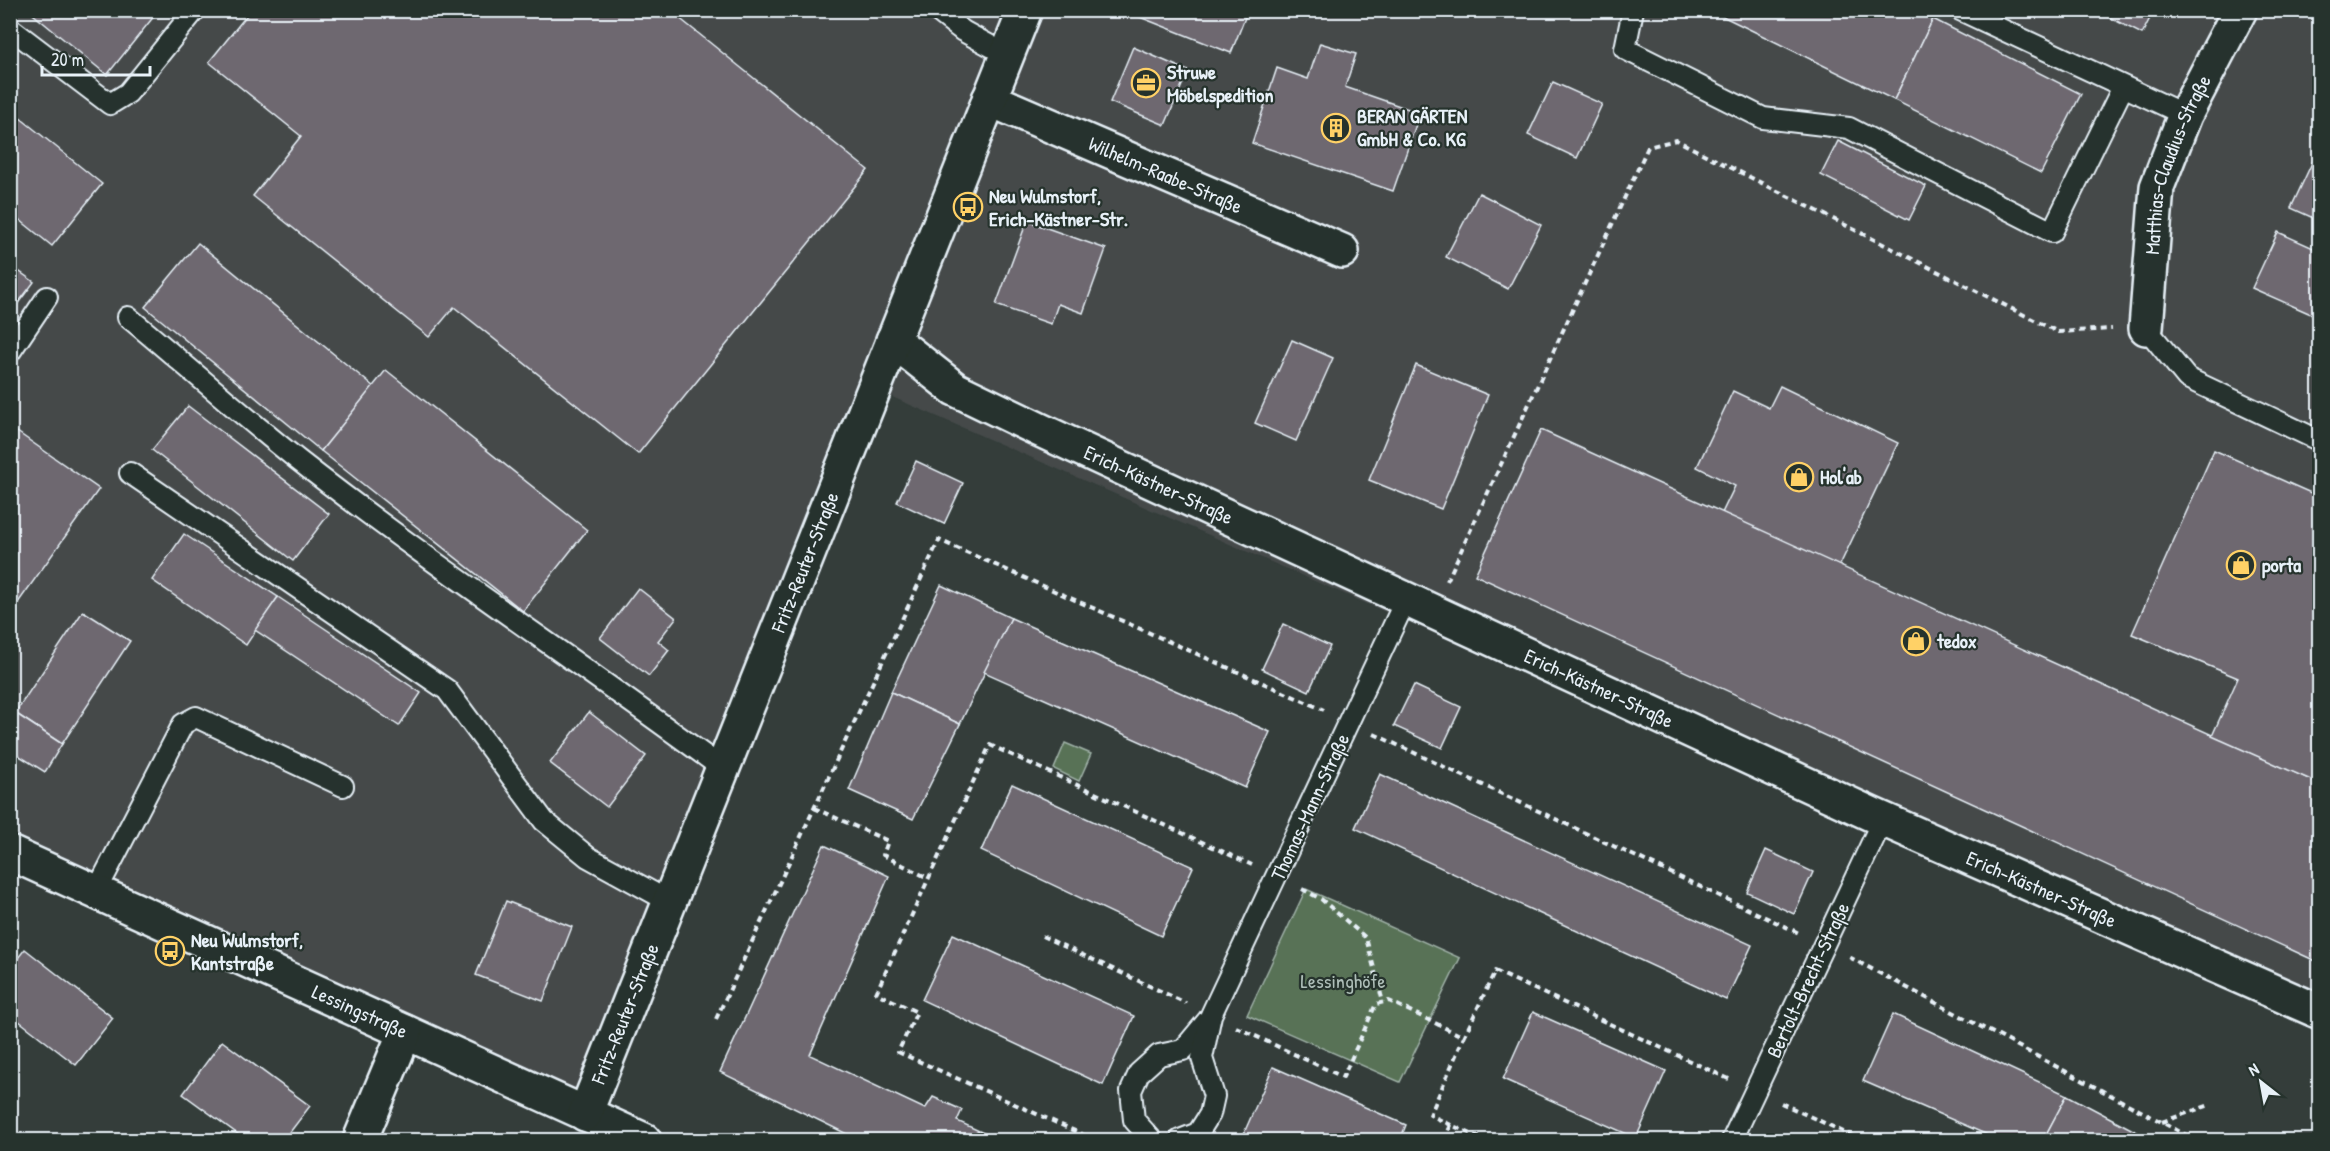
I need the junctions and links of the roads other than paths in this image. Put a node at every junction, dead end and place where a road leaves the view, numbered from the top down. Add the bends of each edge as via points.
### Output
1 (195, 10) edge
2 (936, 10) edge
3 (1025, 10) edge
4 (1633, 10) edge
5 (1960, 10) edge
6 (2240, 10) edge
7 (10, 28) edge
8 (1007, 55) junction
9 (2123, 87) junction
10 (989, 99) junction
11 (2185, 115) junction
12 (1342, 251) dead end
13 (47, 297) dead end
14 (128, 317) dead end
15 (2146, 328) joint
16 (893, 340) junction
17 (10, 352) edge
18 (2319, 441) edge
19 (130, 473) dead end
20 (1420, 603) junction
21 (723, 769) junction
22 (343, 786) dead end
23 (1883, 819) junction
24 (10, 853) edge
25 (96, 892) junction
26 (670, 902) junction
27 (2319, 1012) edge
28 (1211, 1015) junction
29 (405, 1032) junction
30 (585, 1114) junction
31 (360, 1140) edge
32 (644, 1140) edge
33 (1152, 1140) edge
34 (1180, 1140) edge
35 (1732, 1140) edge

1 - 7 lane via 128,93 110,104
2 - 8 lane via 963,31
3 - 8 street, Fritz-Reuter-Straße
4 - 9 lane via 1625,49 1763,118 1849,128 2052,232
5 - 9 lane
6 - 11 street, Matthias-Claudius-Straße
8 - 10 street, Fritz-Reuter-Straße
9 - 11 lane
10 - 12 street, Wilhelm-Raabe-Straße
10 - 16 street, Fritz-Reuter-Straße
11 - 15 street, Matthias-Claudius-Straße via 2157,187
13 - 17 lane
14 - 21 lane via 297,459 473,591
15 - 18 lane via 2187,378
16 - 20 street, Erich-Kästner-Straße via 955,389
16 - 21 street, Fritz-Reuter-Straße
19 - 26 lane via 447,690 544,821 588,857
20 - 23 street, Erich-Kästner-Straße
20 - 28 lane, Thomas-Mann-Straße via 1350,722
21 - 26 street, Fritz-Reuter-Straße
22 - 25 lane via 196,717 183,724
23 - 27 street, Erich-Kästner-Straße
23 - 35 lane, Bertolt-Brecht-Straße
24 - 25 street, Lessingstraße
25 - 29 street, Lessingstraße
26 - 30 street, Fritz-Reuter-Straße
28 - 33 lane, Thomas-Mann-Straße via 1183,1050 1159,1055 1139,1073 1131,1091 1134,1120
28 - 34 lane, Thomas-Mann-Straße via 1202,1058 1214,1096 1210,1114 1198,1133
29 - 30 street, Lessingstraße
29 - 31 street
30 - 32 street, Lessingstraße

